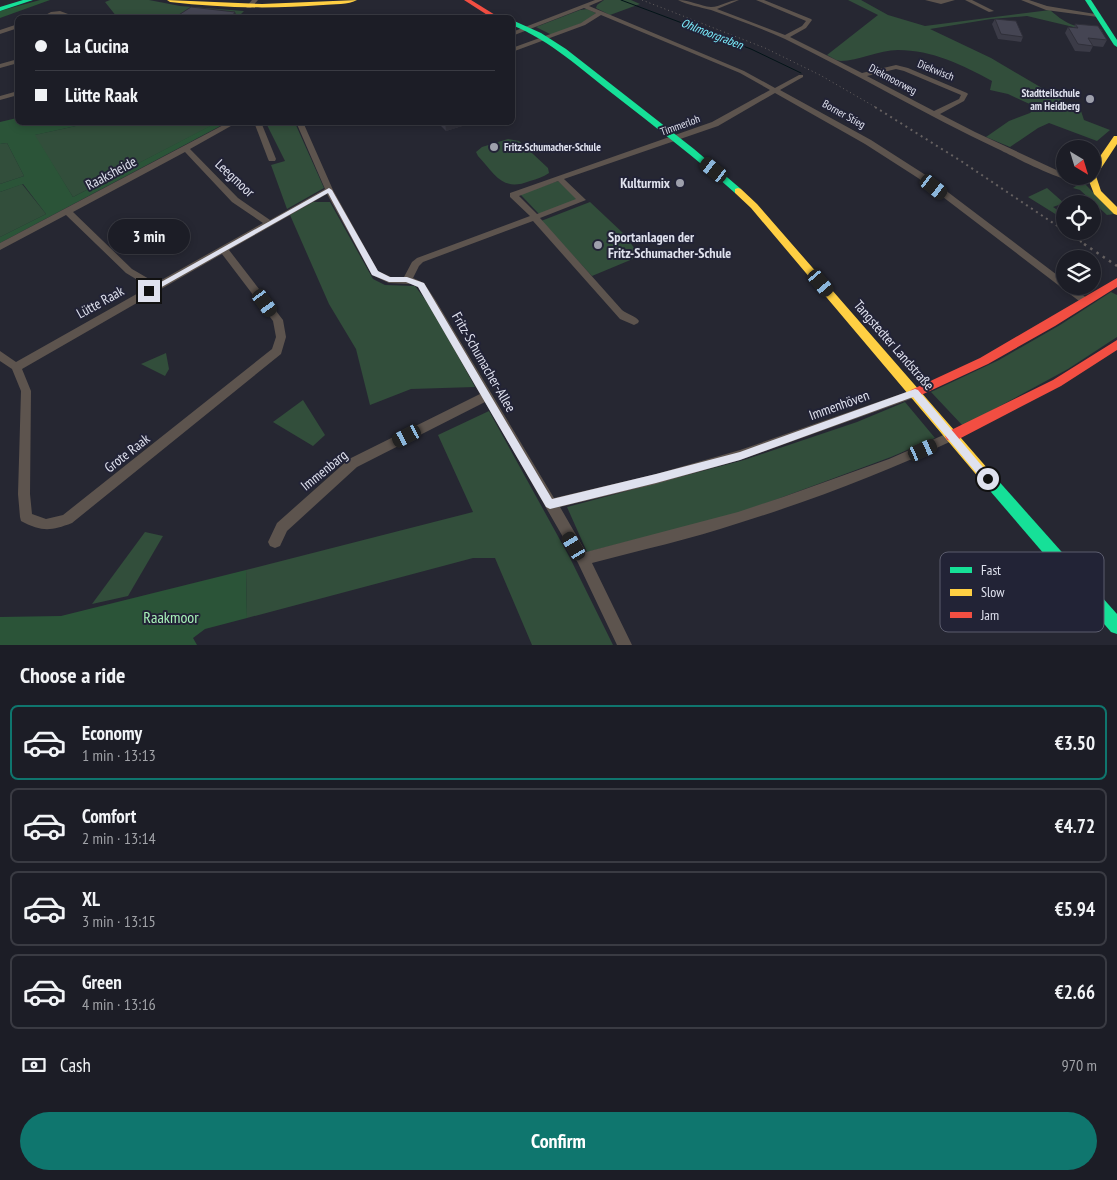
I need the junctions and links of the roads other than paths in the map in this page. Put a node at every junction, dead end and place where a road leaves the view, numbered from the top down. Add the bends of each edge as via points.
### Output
1 (22, 0) edge
2 (30, 0) edge
3 (170, 0) edge
4 (354, 0) edge
5 (467, 0) edge
6 (600, 0) edge
7 (681, 0) edge
8 (736, 0) edge
9 (759, 0) edge
10 (928, 0) edge
11 (952, 0) edge
12 (968, 0) edge
13 (1024, 0) edge
14 (1088, 0) edge
15 (340, 1) edge
16 (252, 4) edge
17 (586, 7) junction
18 (0, 8) edge
19 (712, 9) junction
20 (990, 12) dead end
21 (600, 13) junction
22 (52, 15) edge
23 (67, 15) edge
24 (492, 15) edge
25 (1098, 15) junction
26 (515, 24) edge
27 (15, 27) edge
28 (527, 29) junction
29 (0, 32) edge
30 (515, 33) edge
31 (785, 37) junction
32 (546, 38) junction
33 (1117, 45) edge
34 (515, 49) edge
35 (15, 62) edge
36 (0, 66) edge
37 (861, 75) junction
38 (801, 76) dead end
39 (777, 91) junction
40 (15, 94) edge
41 (0, 98) edge
42 (934, 114) junction
43 (230, 125) edge
44 (258, 125) edge
45 (299, 125) edge
46 (1117, 138) edge
47 (674, 139) junction
48 (186, 149) junction
49 (272, 159) dead end
50 (1101, 163) edge
51 (1056, 173) edge
52 (559, 178) junction
53 (1096, 185) edge
54 (329, 190) junction
55 (68, 212) junction
56 (1117, 212) edge
57 (535, 218) junction
58 (269, 223) junction
59 (0, 247) edge
60 (222, 249) junction
61 (1056, 279) edge
62 (407, 280) junction
63 (1116, 285) edge
64 (156, 287) junction
65 (1077, 295) edge
66 (1086, 302) junction
67 (634, 321) dead end
68 (1117, 344) edge
69 (0, 355) edge
70 (16, 367) junction
71 (915, 392) junction
72 (486, 396) junction
73 (952, 436) junction
74 (550, 504) junction
75 (274, 542) dead end
76 (1051, 552) edge
77 (583, 560) junction
78 (1104, 611) edge
79 (1117, 626) edge
80 (625, 645) edge

1 - 18 street
2 - 18 street
3 - 16 street via 204,5
4 - 15 street
5 - 24 street
6 - 17 street
7 - 19 street, Diekmoorweg
8 - 19 street
9 - 31 street via 809,20
10 - 11 street
12 - 20 street
13 - 25 street via 1040,6
14 - 25 street
15 - 16 street via 291,7
17 - 21 street, Borner Stieg
17 - 28 street
19 - 31 street, Diekmoorweg
21 - 32 street via 583,24
21 - 39 street, Borner Stieg via 733,68
22 - 23 street via 61,12
25 - 33 street
26 - 28 street, Tangstedter Landstraße
27 - 29 street
28 - 30 street
28 - 32 street, Tangstedter Landstraße
31 - 37 street, Diekmoorweg
32 - 34 street
32 - 47 street, Tangstedter Landstraße
35 - 36 street
37 - 42 street, Diekmoorweg
37 - 42 street, Diekwisch via 896,67 965,94 962,100
38 - 39 street, Timmerloh
39 - 47 street, Timmerloh via 729,117
39 - 61 street, Borner Stieg via 902,163
40 - 41 street
42 - 51 street, Diekmoorweg
43 - 48 street, Raaksheide
44 - 49 street
45 - 54 street, Fritz-Schumacher-Allee
46 - 50 street
47 - 52 street, Timmerloh
47 - 71 street, Tangstedter Landstraße via 726,179 754,206
48 - 55 street, Raaksheide
48 - 58 street, Leegmoor via 235,200
52 - 57 street, Timmerloh via 513,194
52 - 57 street via 582,200
53 - 56 street via 1102,198
54 - 58 street, Lütte Raak
54 - 62 street, Fritz-Schumacher-Allee via 375,273 389,280
55 - 59 street, Raaksheide
55 - 64 street via 129,272
57 - 62 street via 420,260
57 - 67 street, Timmerloh via 619,312
58 - 60 street, Lütte Raak
60 - 64 street, Lütte Raak
60 - 70 street, Grote Raak via 278,320 281,337 277,351 67,519 51,525 38,524 26,517 26,391
62 - 72 street, Fritz-Schumacher-Allee via 421,285
63 - 66 street, Immenhöven
64 - 70 street, Lütte Raak
65 - 66 street, Borner Stieg
66 - 71 street, Immenhöven via 984,361
68 - 73 street via 1049,388
69 - 70 street
71 - 73 street, Tangstedter Landstraße
71 - 74 street, Immenhöven via 740,456
72 - 74 street, Fritz-Schumacher-Allee
72 - 75 street, Immenbarg via 353,464 282,528
73 - 76 street, Tangstedter Landstraße
73 - 77 street via 893,463 783,504
74 - 77 street, Fritz-Schumacher-Allee
77 - 80 street, Fritz-Schumacher-Allee
78 - 79 street, Tangstedter Landstraße

